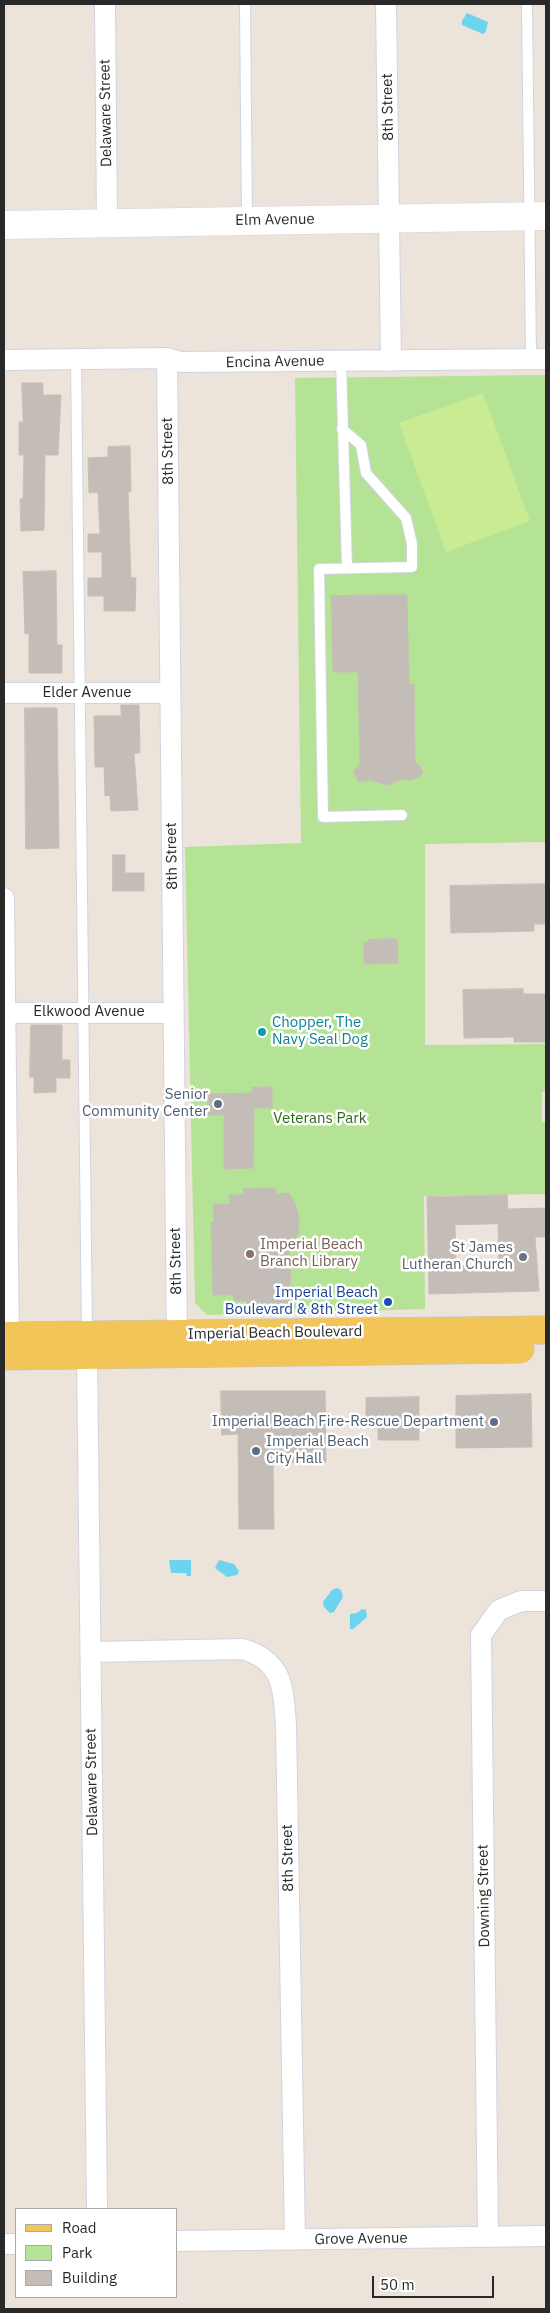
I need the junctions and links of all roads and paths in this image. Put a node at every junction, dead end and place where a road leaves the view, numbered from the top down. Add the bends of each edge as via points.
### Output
1 (105, 4) edge
2 (245, 4) edge
3 (386, 4) edge
4 (527, 4) edge
5 (538, 216) edge
6 (389, 218) junction
7 (247, 221) junction
8 (107, 223) junction
9 (4, 225) edge
10 (167, 358) junction
11 (76, 359) junction
12 (539, 359) edge
13 (4, 360) edge
14 (341, 361) junction
15 (391, 361) junction
16 (342, 429) junction
17 (347, 567) junction
18 (4, 693) edge
19 (81, 693) junction
20 (170, 693) junction
21 (402, 815) dead end
22 (4, 898) edge
23 (4, 1012) edge
24 (84, 1012) junction
25 (173, 1012) junction
26 (546, 1330) edge
27 (177, 1344) junction
28 (87, 1345) junction
29 (6, 1346) edge
30 (546, 1349) edge
31 (546, 1601) edge
32 (91, 1652) junction
33 (97, 2208) edge
34 (546, 2236) edge
35 (488, 2237) junction
36 (295, 2240) junction
37 (178, 2242) edge

1 - 8 street, Delaware Street
2 - 7 lane
3 - 6 street, 8th Street
4 - 5 lane
5 - 6 street, Elm Avenue
5 - 12 lane
6 - 7 street, Elm Avenue
6 - 15 street, 8th Street
7 - 8 street, Elm Avenue
8 - 9 street, Elm Avenue
10 - 11 street, Encina Avenue
10 - 14 street, Encina Avenue via 181,362
10 - 20 street, 8th Street
11 - 13 street, Encina Avenue
11 - 19 lane
12 - 15 street, Encina Avenue
14 - 15 street, Encina Avenue
14 - 16 lane
16 - 17 lane
16 - 17 lane via 361,445 366,473 406,518 412,544 412,567
17 - 21 lane via 319,569 323,817
18 - 19 street, Elder Avenue
19 - 20 street, Elder Avenue
19 - 24 lane
20 - 25 street, 8th Street
22 - 23 street
23 - 24 street, Elkwood Avenue
23 - 29 street
24 - 25 street, Elkwood Avenue
24 - 28 lane
25 - 27 street, 8th Street
26 - 27 main road, Imperial Beach Boulevard
27 - 28 main road, Imperial Beach Boulevard
27 - 30 main road, Imperial Beach Boulevard
28 - 29 main road, Imperial Beach Boulevard
28 - 32 street, Delaware Street
31 - 35 street, Downing Street via 521,1601 498,1610 481,1635
32 - 33 street, Delaware Street
32 - 36 street, 8th Street via 243,1650 268,1661 278,1674 286,1725
34 - 35 street, Grove Avenue
35 - 36 street, Grove Avenue
36 - 37 street, Grove Avenue

